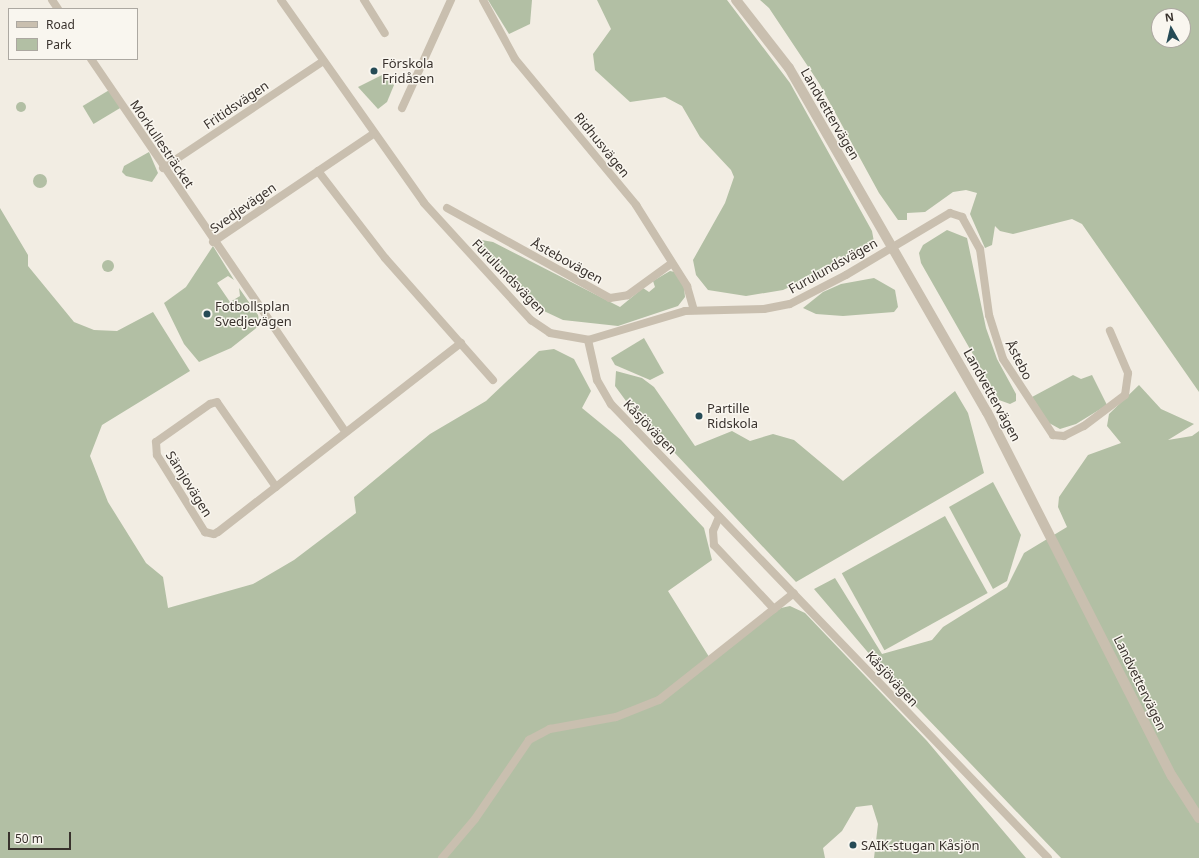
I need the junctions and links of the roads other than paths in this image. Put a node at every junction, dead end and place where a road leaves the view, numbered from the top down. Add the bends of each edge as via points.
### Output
1 (281, 0) edge
2 (364, 0) edge
3 (451, 0) edge
4 (483, 0) edge
5 (736, 0) edge
6 (385, 33) dead end
7 (92, 60) edge
8 (322, 62) junction
9 (402, 108) dead end
10 (373, 134) junction
11 (164, 168) junction
12 (318, 171) junction
13 (447, 208) dead end
14 (213, 242) junction
15 (893, 247) junction
16 (672, 263) junction
17 (694, 310) junction
18 (1110, 331) dead end
19 (588, 340) junction
20 (461, 343) junction
21 (493, 380) dead end
22 (345, 432) junction
23 (276, 487) junction
24 (719, 516) junction
25 (794, 593) junction
26 (774, 609) junction
27 (1199, 818) edge
28 (442, 858) edge
29 (1048, 858) edge

1 - 8 street, Furulundsvägen
2 - 6 street
3 - 9 street
4 - 16 street, Ridhusvägen via 516,59 636,205
5 - 15 street, Landvettervägen via 789,68
7 - 11 street, Morkullesträcket
8 - 10 street, Furulundsvägen
8 - 11 street, Fritidsvägen
10 - 12 street, Svedjevägen
10 - 19 street, Furulundsvägen via 424,203 531,320 565,338
11 - 14 street, Morkullesträcket
12 - 14 street, Svedjevägen
12 - 20 street via 385,258
13 - 16 street, Åstebovägen via 615,299 628,296
14 - 22 street, Svedjevägen
15 - 17 street, Furulundsvägen via 790,304 764,309
15 - 18 street, Åstebo via 950,214 962,216 980,249 989,314 1003,358 1038,416 1057,437 1074,432 1109,410 1128,390 1128,373
15 - 27 street, Landvettervägen via 1001,438 1172,776
16 - 17 street, Ridhusvägen via 691,294
17 - 19 street, Furulundsvägen via 660,316
19 - 24 street, Kåsjövägen via 597,380 611,404
20 - 21 street
20 - 22 street, Sämjovägen
22 - 23 street, Sämjovägen
23 - 23 street, Sämjovägen via 217,402 210,404 156,442 157,455 207,533 218,532
24 - 25 street, Kåsjövägen
24 - 26 street via 713,531 714,545
25 - 26 street
25 - 29 street, Kåsjövägen
26 - 28 street via 659,700 616,717 550,729 529,740 474,819

